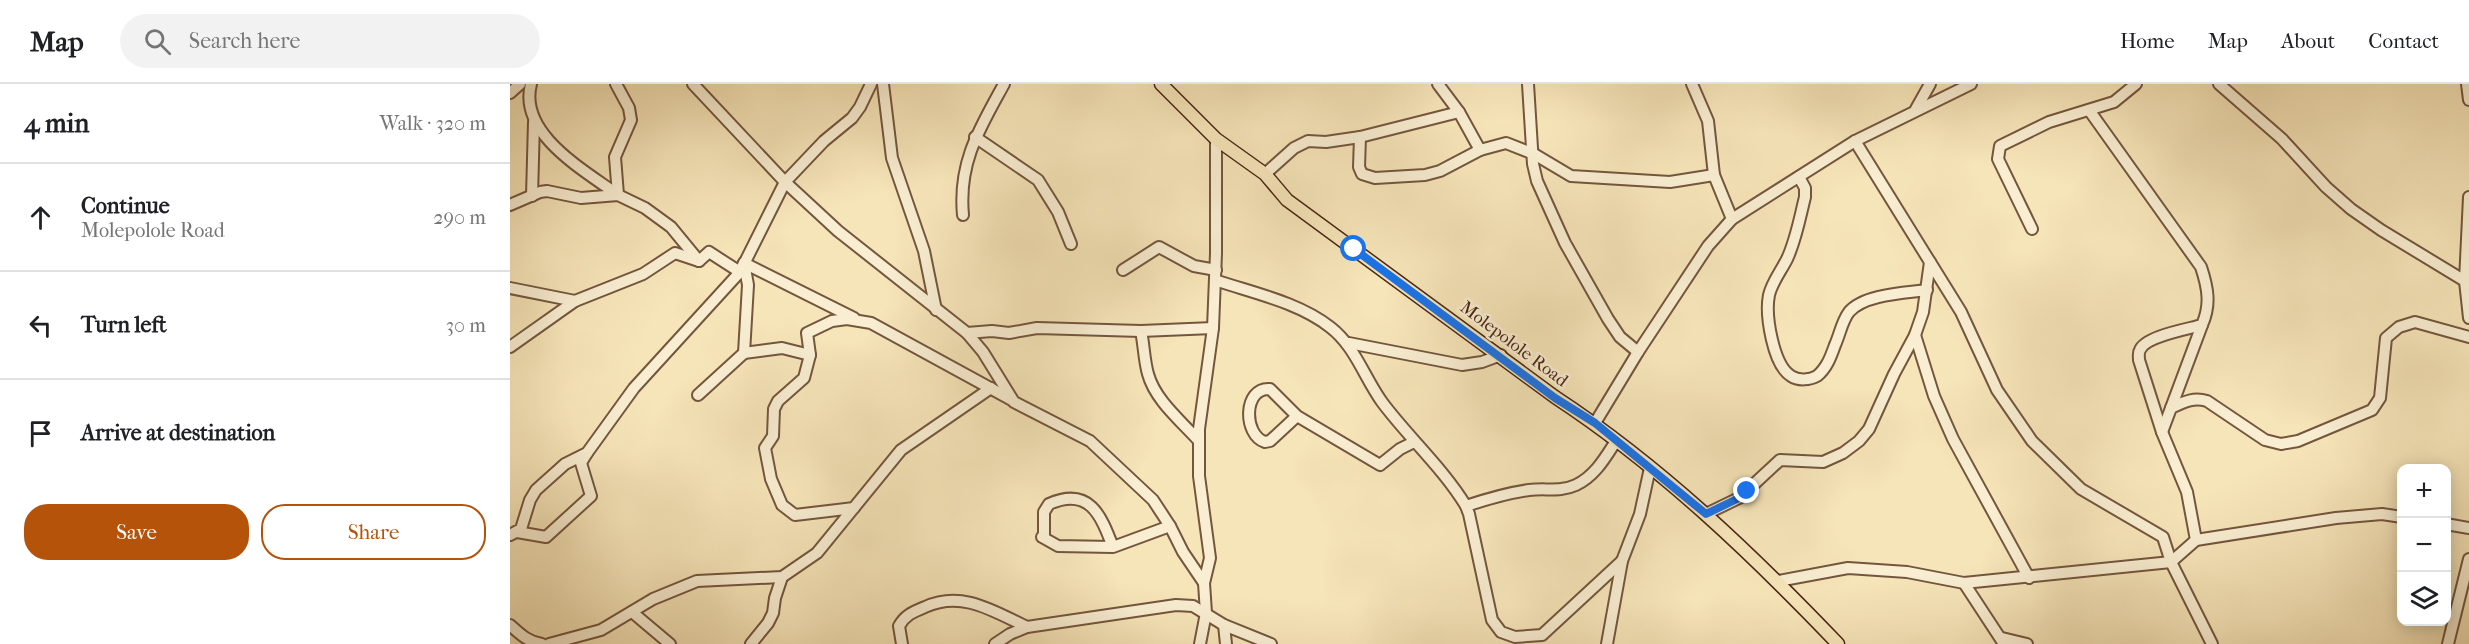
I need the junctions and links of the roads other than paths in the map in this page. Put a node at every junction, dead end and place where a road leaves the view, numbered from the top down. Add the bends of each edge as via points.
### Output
1 (520, 84) edge
2 (531, 84) edge
3 (616, 84) edge
4 (693, 84) edge
5 (871, 84) edge
6 (883, 84) edge
7 (1004, 84) edge
8 (1161, 84) edge
9 (1438, 84) edge
10 (1528, 84) edge
11 (1692, 84) edge
12 (1930, 84) edge
13 (1971, 84) edge
14 (2136, 84) edge
15 (2219, 84) edge
16 (2467, 84) edge
17 (510, 93) edge
18 (2469, 100) edge
19 (1916, 109) junction
20 (2089, 110) junction
21 (1459, 112) junction
22 (534, 122) junction
23 (975, 137) junction
24 (1360, 137) junction
25 (1216, 139) junction
26 (1855, 141) junction
27 (1480, 150) junction
28 (1534, 154) junction
29 (1265, 174) junction
30 (1714, 176) junction
31 (1799, 177) junction
32 (785, 182) junction
33 (618, 195) junction
34 (532, 196) junction
35 (2469, 197) edge
36 (510, 205) edge
37 (963, 215) dead end
38 (1732, 219) junction
39 (2032, 230) dead end
40 (1071, 244) dead end
41 (699, 261) junction
42 (1930, 262) junction
43 (742, 268) junction
44 (1123, 270) dead end
45 (1215, 275) junction
46 (2465, 281) junction
47 (510, 288) edge
48 (1927, 290) junction
49 (575, 301) junction
50 (936, 310) junction
51 (2469, 318) edge
52 (857, 319) junction
53 (2202, 325) junction
54 (1213, 328) junction
55 (1142, 331) junction
56 (967, 333) junction
57 (1915, 335) junction
58 (2469, 337) edge
59 (1349, 343) junction
60 (510, 347) edge
61 (744, 352) junction
62 (1638, 352) junction
63 (810, 355) junction
64 (1501, 355) junction
65 (991, 388) junction
66 (698, 395) dead end
67 (1014, 402) junction
68 (2171, 408) junction
69 (1297, 416) junction
70 (1595, 423) junction
71 (2162, 432) junction
72 (1199, 441) junction
73 (1616, 441) junction
74 (1414, 442) junction
75 (587, 453) junction
76 (1650, 468) junction
77 (1466, 506) junction
78 (854, 508) junction
79 (1706, 514) junction
80 (2397, 516) edge
81 (2451, 525) edge
82 (1170, 526) junction
83 (2469, 528) edge
84 (514, 534) edge
85 (2196, 540) junction
86 (1113, 547) junction
87 (2469, 559) edge
88 (1622, 561) junction
89 (2171, 562) junction
90 (782, 577) junction
91 (2029, 578) junction
92 (1778, 581) junction
93 (1204, 583) junction
94 (1964, 583) junction
95 (632, 612) junction
96 (1206, 613) junction
97 (510, 625) edge
98 (1224, 625) junction
99 (1027, 627) junction
100 (759, 635) junction
101 (2003, 641) edge
102 (542, 644) edge
103 (549, 644) edge
104 (670, 644) edge
105 (751, 644) edge
106 (767, 644) edge
107 (902, 644) edge
108 (994, 644) edge
109 (1200, 644) edge
110 (1226, 644) edge
111 (1271, 644) edge
112 (1607, 644) edge
113 (1838, 644) edge
114 (2027, 644) edge
115 (2212, 644) edge
116 (2448, 644) edge

1 - 17 street
2 - 22 street
3 - 33 street via 631,120 615,157
4 - 32 street
5 - 32 street via 852,118
6 - 50 street via 892,158 924,251
7 - 23 street
8 - 25 main road, Molepolole Road
9 - 21 street
10 - 28 street
11 - 30 street via 1708,121
12 - 19 street
13 - 19 street
14 - 20 street via 2114,102
15 - 46 street via 2282,139 2351,209
16 - 18 street
19 - 26 street
20 - 39 street via 2049,122 2000,146 1998,159
20 - 53 street via 2201,267 2208,303
21 - 24 street
21 - 27 street
22 - 33 street via 552,144
22 - 34 street
23 - 37 street via 962,185
23 - 40 street via 1038,180 1058,212
24 - 27 street via 1359,167 1362,174 1375,178 1434,174
24 - 29 street via 1308,141
25 - 29 main road, Molepolole Road
25 - 45 street
26 - 31 street
26 - 42 street
27 - 28 street via 1506,143
28 - 30 street via 1571,176 1670,182
28 - 62 street via 1537,181 1565,243 1620,338
29 - 64 main road, Molepolole Road via 1287,201
30 - 38 street
31 - 38 street
31 - 48 street via 1805,197 1788,257 1769,296 1769,320 1777,357 1792,377 1814,378 1822,371 1850,310 1885,295
32 - 43 street
32 - 50 street via 838,231
33 - 34 street via 581,198 547,191
33 - 41 street via 671,227
34 - 36 street
35 - 46 street
38 - 62 street via 1708,246
41 - 43 street via 709,252
41 - 49 street via 675,253 643,273
42 - 48 street
42 - 89 street via 1961,312 1997,390 2032,441 2081,489 2163,537
43 - 52 street
43 - 61 street via 747,285
43 - 75 street via 633,388
44 - 45 street via 1159,247
45 - 54 street
45 - 59 street via 1298,308 1329,325
46 - 51 street
47 - 49 street
48 - 57 street
49 - 60 street
50 - 56 street
52 - 63 street via 832,321 807,333
52 - 65 street via 884,329
53 - 68 street
53 - 71 street via 2163,335 2145,343 2140,350 2139,360
54 - 55 street
54 - 72 street
55 - 56 street via 1037,328
55 - 72 street via 1152,384
56 - 67 street
57 - 79 street via 1869,429 1858,441 1823,462 1780,460 1739,498
57 - 91 street via 1934,396 1953,439
58 - 68 street via 2415,322 2399,327 2386,338 2380,398 2372,410 2298,441 2281,444 2265,440 2198,398
59 - 64 street via 1462,365
59 - 74 street via 1368,381
61 - 63 street via 782,348
61 - 66 street
62 - 70 street
63 - 78 street via 804,378 778,401 774,410 773,436 765,448 771,479 782,505 795,515
64 - 70 main road, Molepolole Road via 1555,398
65 - 67 street
65 - 78 street via 901,450
67 - 82 street via 1090,441 1153,500
68 - 71 street
69 - 69 street via 1265,442 1255,436 1249,420 1254,395 1270,389
69 - 74 street via 1380,465
70 - 73 main road, Molepolole Road
71 - 85 street via 2187,492
72 - 93 street via 1199,476 1210,558
73 - 76 main road, Molepolole Road
73 - 77 street via 1599,467 1575,486 1529,490
74 - 77 street
75 - 84 street via 565,464 536,490 521,529
75 - 84 street via 581,463 591,496 546,537
76 - 79 main road, Molepolole Road
76 - 88 street via 1640,514
77 - 88 street via 1492,620 1502,632 1515,637 1542,635
78 - 90 street via 817,553
79 - 92 main road, Molepolole Road
80 - 85 street via 2336,518
81 - 83 street
82 - 86 street
82 - 93 street
85 - 89 street
86 - 86 street via 1058,546 1041,537 1044,512 1049,504 1067,499 1093,507 1100,513
87 - 116 street
88 - 112 street
89 - 91 street
89 - 115 street
90 - 95 street via 697,582 653,599
90 - 100 street via 773,613
91 - 94 street
92 - 94 street via 1848,568 1907,572
92 - 113 main road, Molepolole Road
93 - 96 street
94 - 101 street
95 - 103 street via 601,630
95 - 104 street
96 - 98 street
96 - 99 street via 1193,606 1176,605
96 - 109 street
97 - 102 street via 522,636
98 - 110 street
98 - 111 street
99 - 107 street via 985,606 956,600 932,604 906,615 899,626
99 - 108 street
100 - 105 street
100 - 106 street
101 - 114 street

